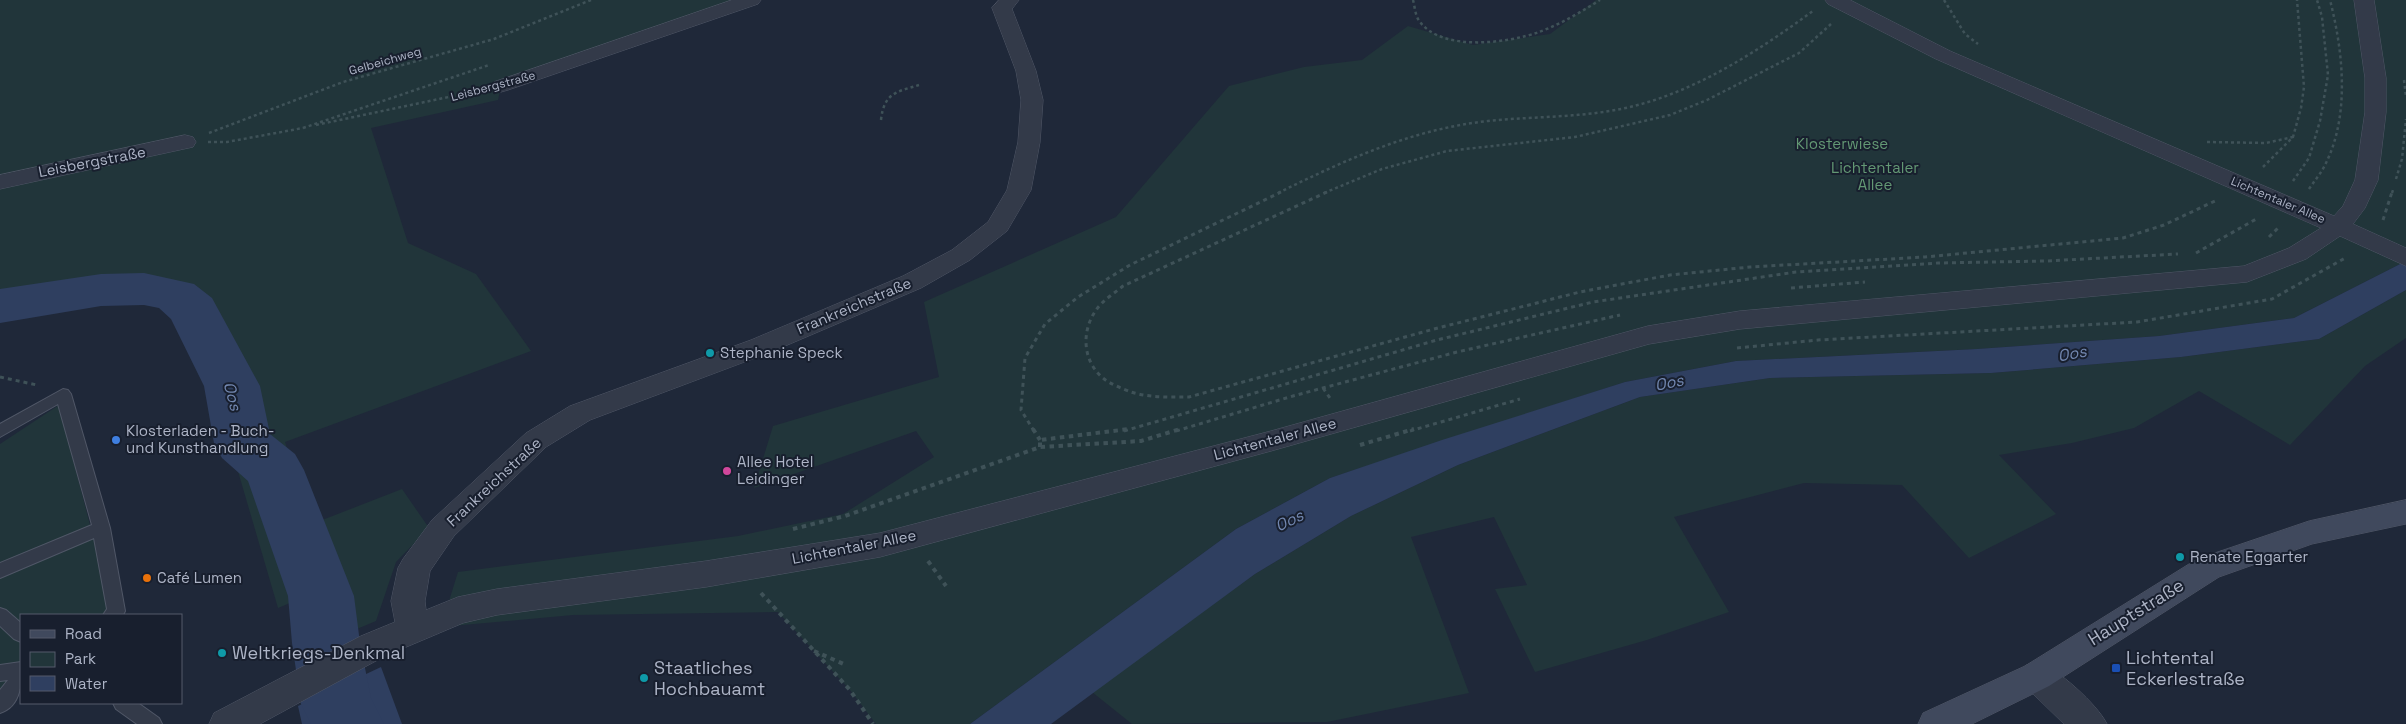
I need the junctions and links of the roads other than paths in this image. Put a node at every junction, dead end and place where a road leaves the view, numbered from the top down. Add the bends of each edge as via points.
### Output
1 (752, 0) edge
2 (1009, 0) edge
3 (2364, 0) edge
4 (1841, 3) edge
5 (501, 86) road end
6 (185, 142) road end
7 (0, 182) edge
8 (2338, 226) junction
9 (2404, 257) edge
10 (0, 431) edge
11 (2406, 512) edge
12 (101, 528) junction
13 (0, 571) edge
14 (0, 614) edge
15 (113, 614) edge
16 (413, 630) junction
17 (20, 633) edge
18 (20, 670) edge
19 (0, 673) edge
20 (2036, 676) junction
21 (20, 678) edge
22 (124, 704) edge
23 (0, 705) edge
24 (152, 724) edge
25 (227, 724) edge
26 (1936, 724) edge
27 (2089, 724) edge

1 - 5 street, Leisbergstraße
2 - 16 street, Frankreichstraße via 1002,8 1026,71 1032,100 1029,142 1019,190 998,226 962,256 912,282 761,346 580,413 536,440 444,528 414,568 408,601
3 - 8 street, Lichtentaler Allee via 2376,102 2368,175 2352,210
4 - 8 street, Lichtentaler Allee via 1942,55
6 - 7 street, Leisbergstraße
8 - 9 street
8 - 16 street, Lichtentaler Allee via 2300,252 2247,274 1740,320 1648,335 1271,441 880,545 706,574 497,602 458,611
10 - 12 lane via 63,394
11 - 20 main road, Hauptstraße via 2309,533 2208,568
12 - 13 lane
12 - 15 lane via 116,611
14 - 17 lane
16 - 25 street, Lichtentaler Allee via 373,646
18 - 19 lane
20 - 26 main road, Hauptstraße
20 - 27 street
21 - 23 lane
22 - 24 lane

